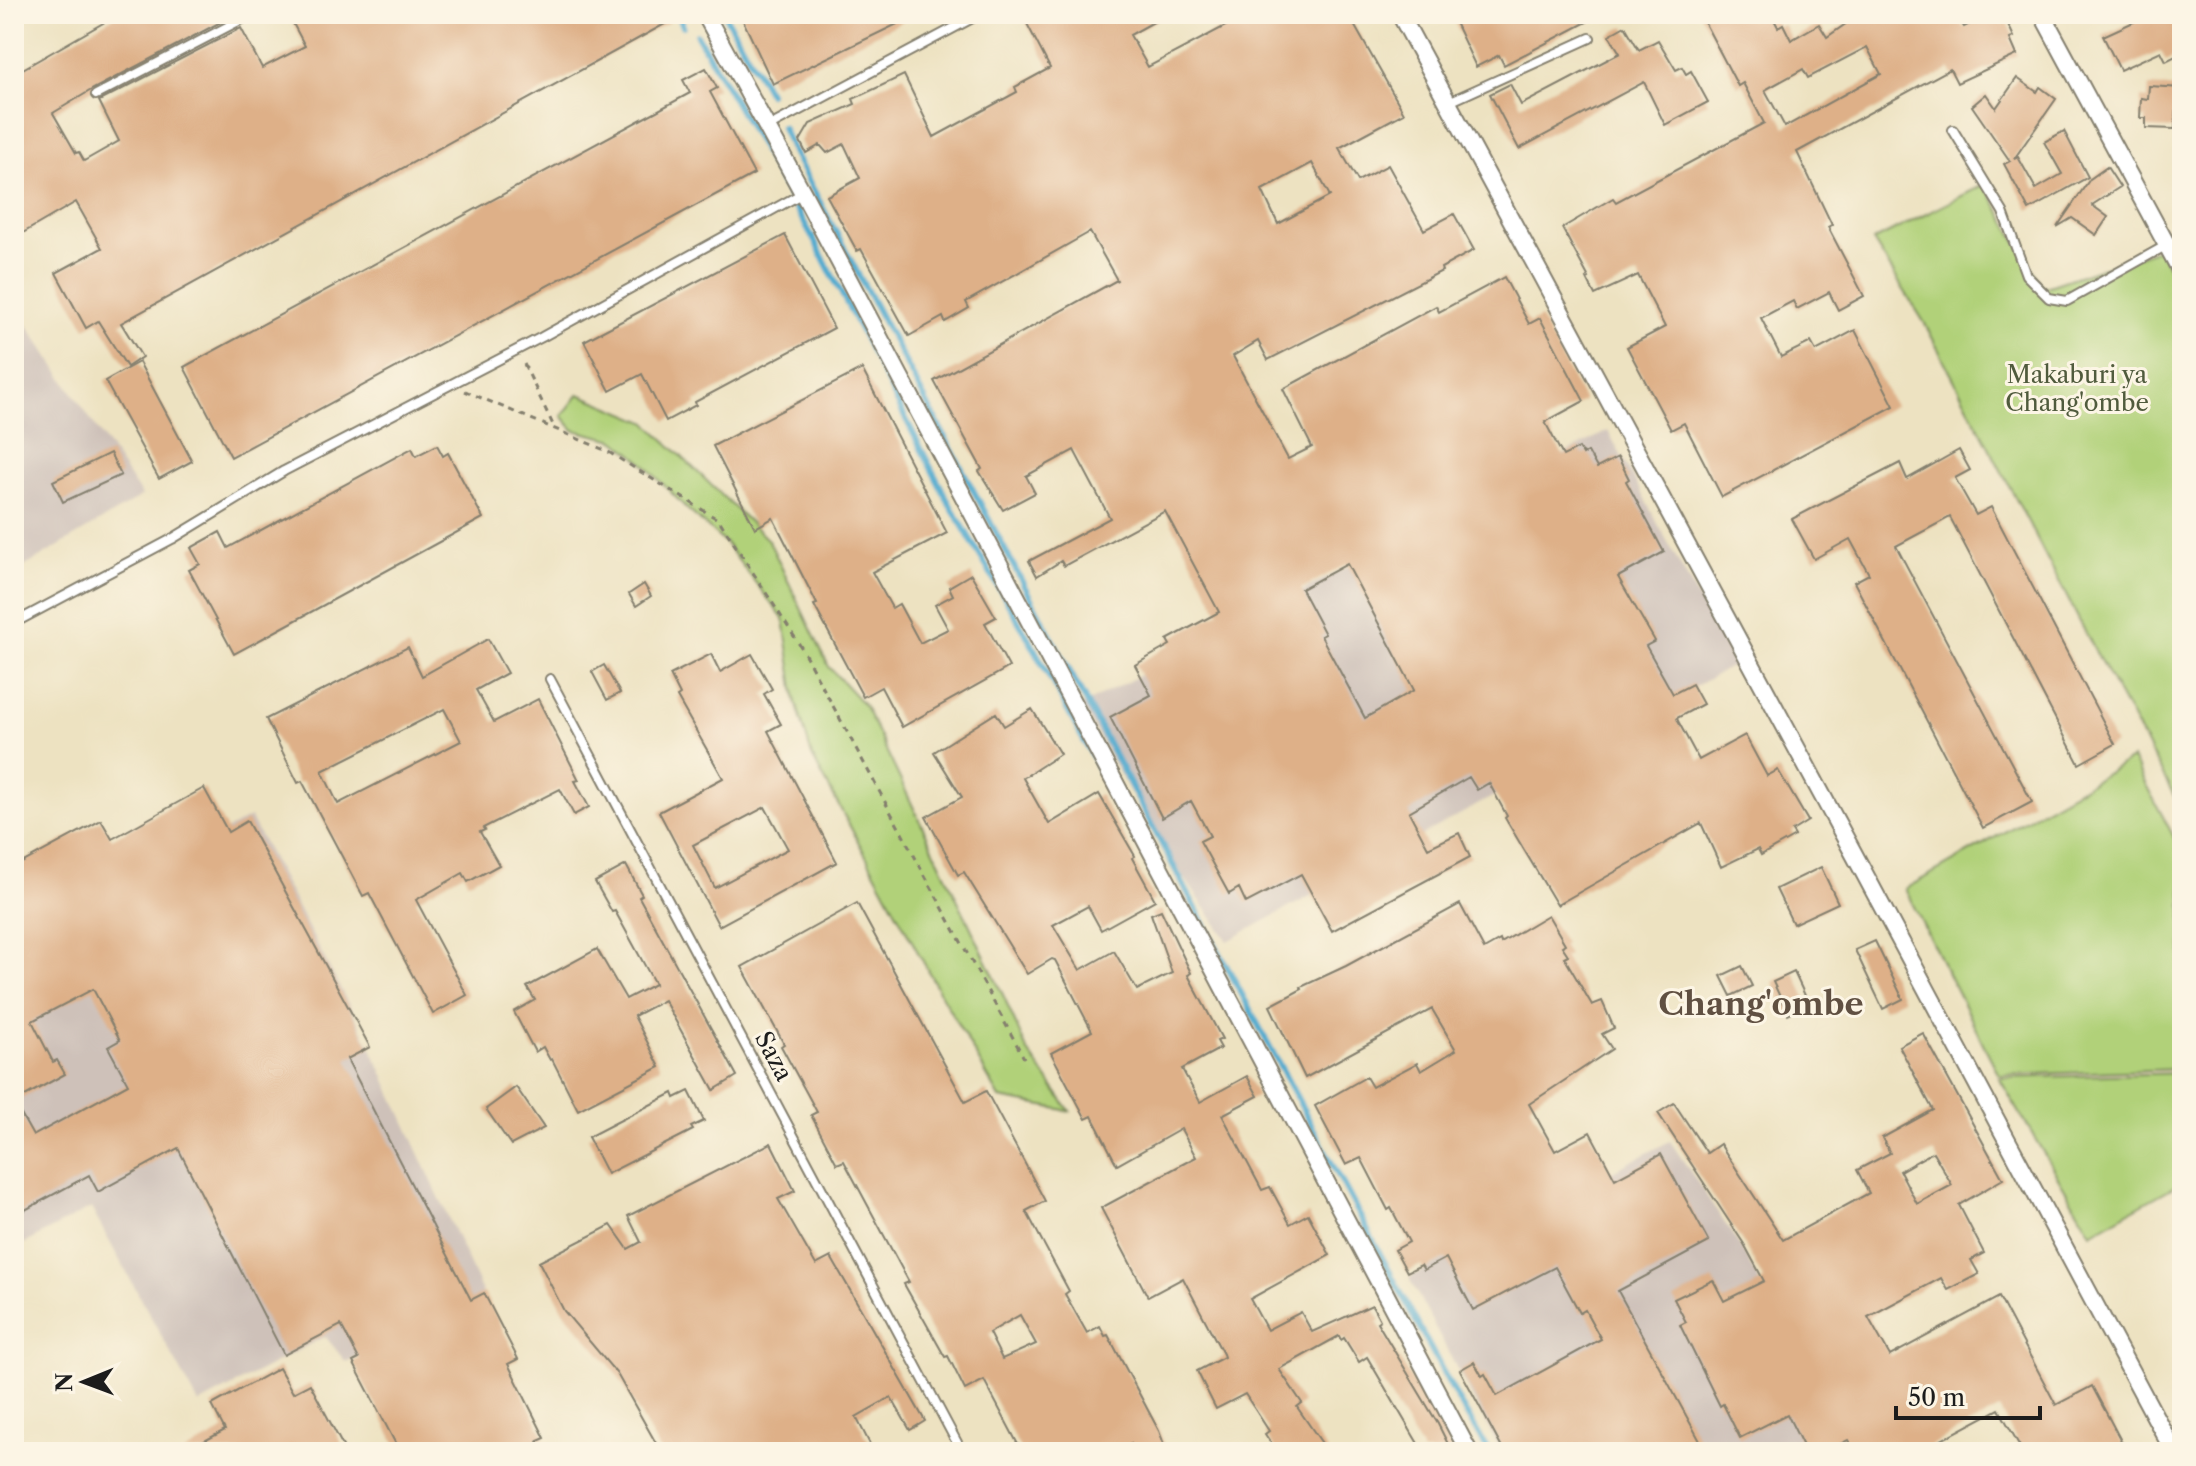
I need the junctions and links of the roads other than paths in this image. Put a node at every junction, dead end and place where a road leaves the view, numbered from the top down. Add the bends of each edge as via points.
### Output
1 (252, 14) edge
2 (705, 14) edge
3 (980, 14) edge
4 (1400, 14) edge
5 (2042, 14) edge
6 (1590, 38) dead end
7 (96, 95) dead end
8 (1449, 102) junction
9 (768, 127) junction
10 (1953, 130) dead end
11 (796, 197) junction
12 (2175, 240) edge
13 (2182, 273) edge
14 (14, 622) edge
15 (550, 679) dead end
16 (962, 1452) edge
17 (1469, 1452) edge
18 (2174, 1452) edge

1 - 7 lane
2 - 9 street
3 - 9 lane
4 - 8 street
5 - 12 street
6 - 8 lane
8 - 18 street
9 - 11 street
10 - 12 lane via 2003,212 2026,275 2049,298 2067,301
11 - 14 lane
11 - 14 lane
11 - 17 street
12 - 13 street
15 - 16 lane, Saza

